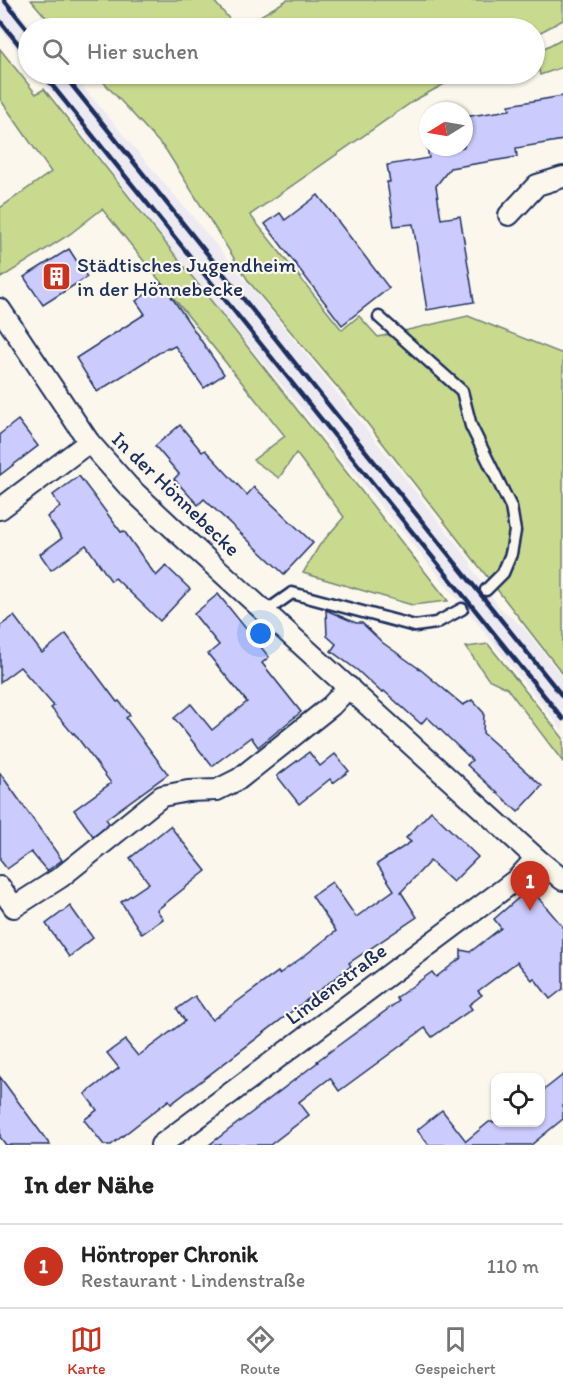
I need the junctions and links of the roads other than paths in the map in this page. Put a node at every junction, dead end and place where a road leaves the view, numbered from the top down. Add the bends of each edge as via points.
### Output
1 (563, 177) edge
2 (509, 215) dead end
3 (0, 309) edge
4 (379, 317) dead end
5 (89, 442) junction
6 (0, 509) edge
7 (486, 590) dead end
8 (462, 609) dead end
9 (265, 612) junction
10 (349, 687) junction
11 (536, 858) junction
12 (563, 880) edge
13 (0, 887) edge
14 (161, 1145) edge

1 - 2 street via 537,186
3 - 5 street, In der Hönnebecke
4 - 7 lane via 462,392 471,426 511,507 515,531 511,554 503,573
5 - 6 street
5 - 9 street, In der Hönnebecke via 128,486
8 - 9 lane via 436,623 415,626 292,593
9 - 10 street, In der Hönnebecke
10 - 11 street, In der Hönnebecke
10 - 13 street via 331,706 239,779 217,790 162,796 61,877 14,906
11 - 12 street, In der Hönnebecke
11 - 14 street, Lindenstraße via 517,879

